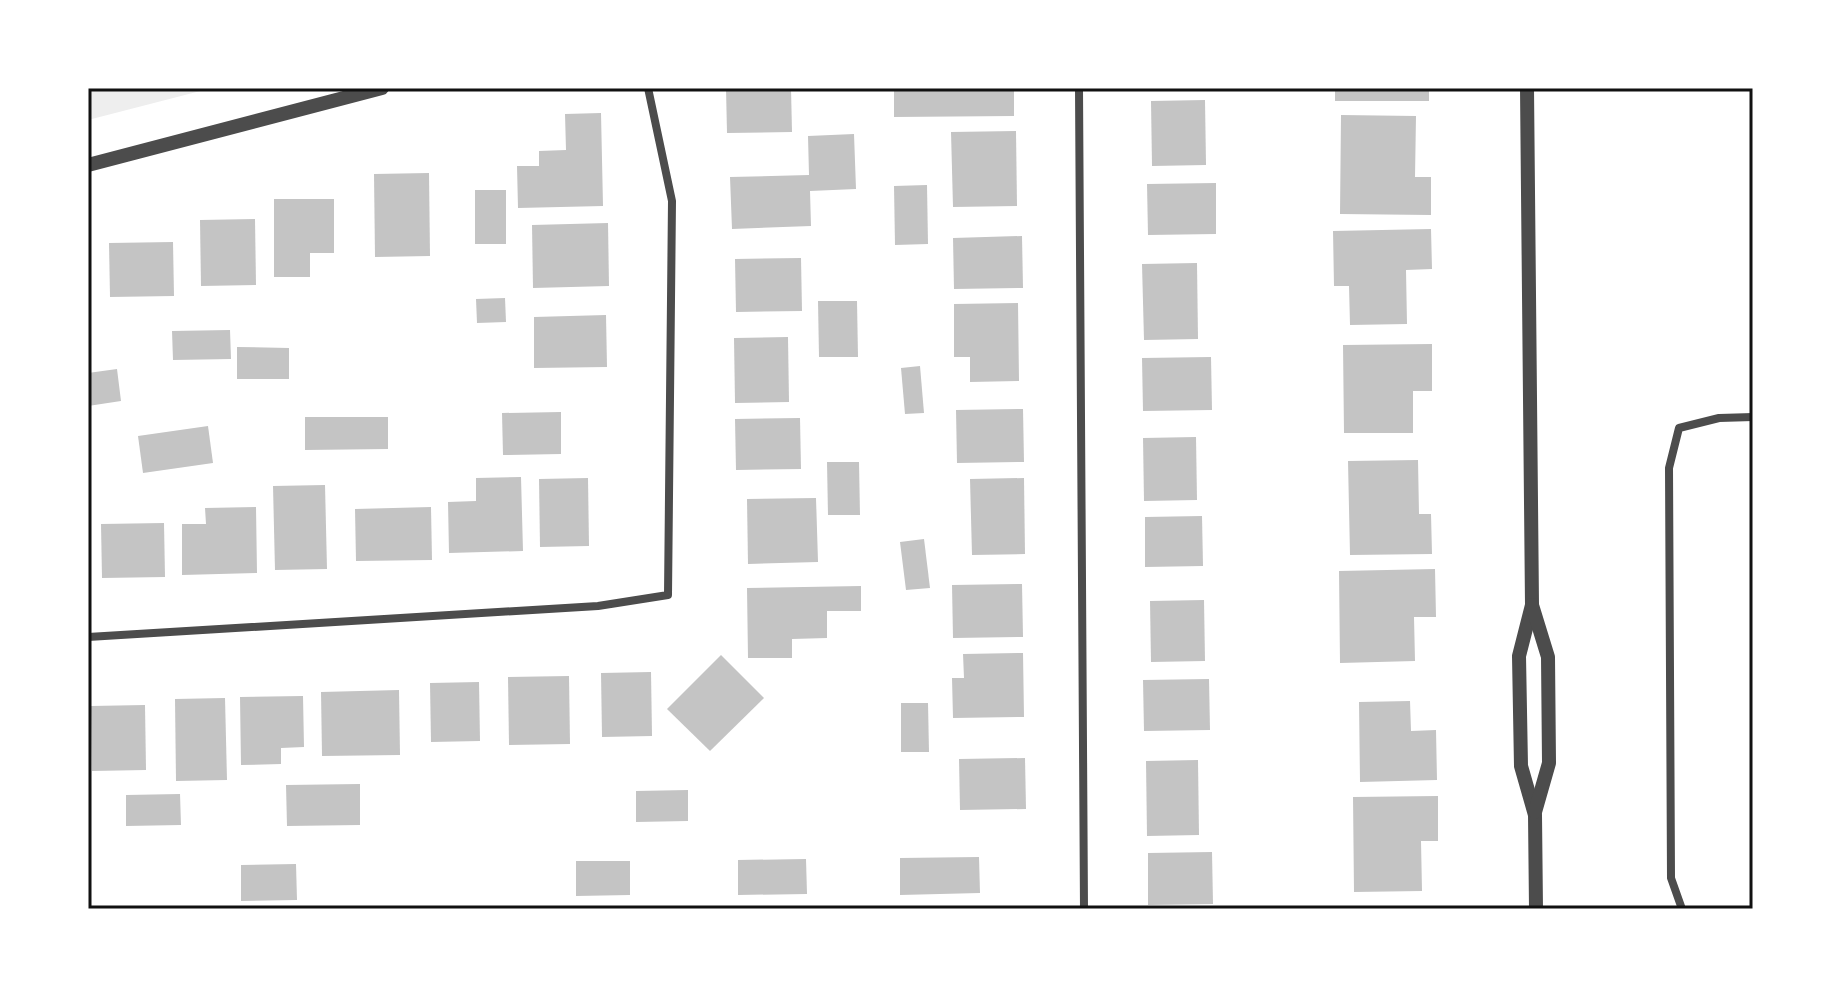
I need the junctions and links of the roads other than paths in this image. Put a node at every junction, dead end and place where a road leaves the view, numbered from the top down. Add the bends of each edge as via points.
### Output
1 (382, 88) edge
2 (648, 88) edge
3 (1079, 88) edge
4 (1527, 88) edge
5 (88, 165) edge
6 (1753, 417) edge
7 (1532, 605) junction
8 (88, 637) edge
9 (1535, 815) junction
10 (1084, 909) edge
11 (1536, 909) edge
12 (1682, 909) edge

1 - 5 street
2 - 8 street via 672,201 668,595 598,606
3 - 10 street
4 - 7 street
6 - 12 street via 1719,418 1679,428 1669,468 1671,878
7 - 9 street via 1519,656 1521,766
7 - 9 street via 1548,657 1549,763
9 - 11 street

